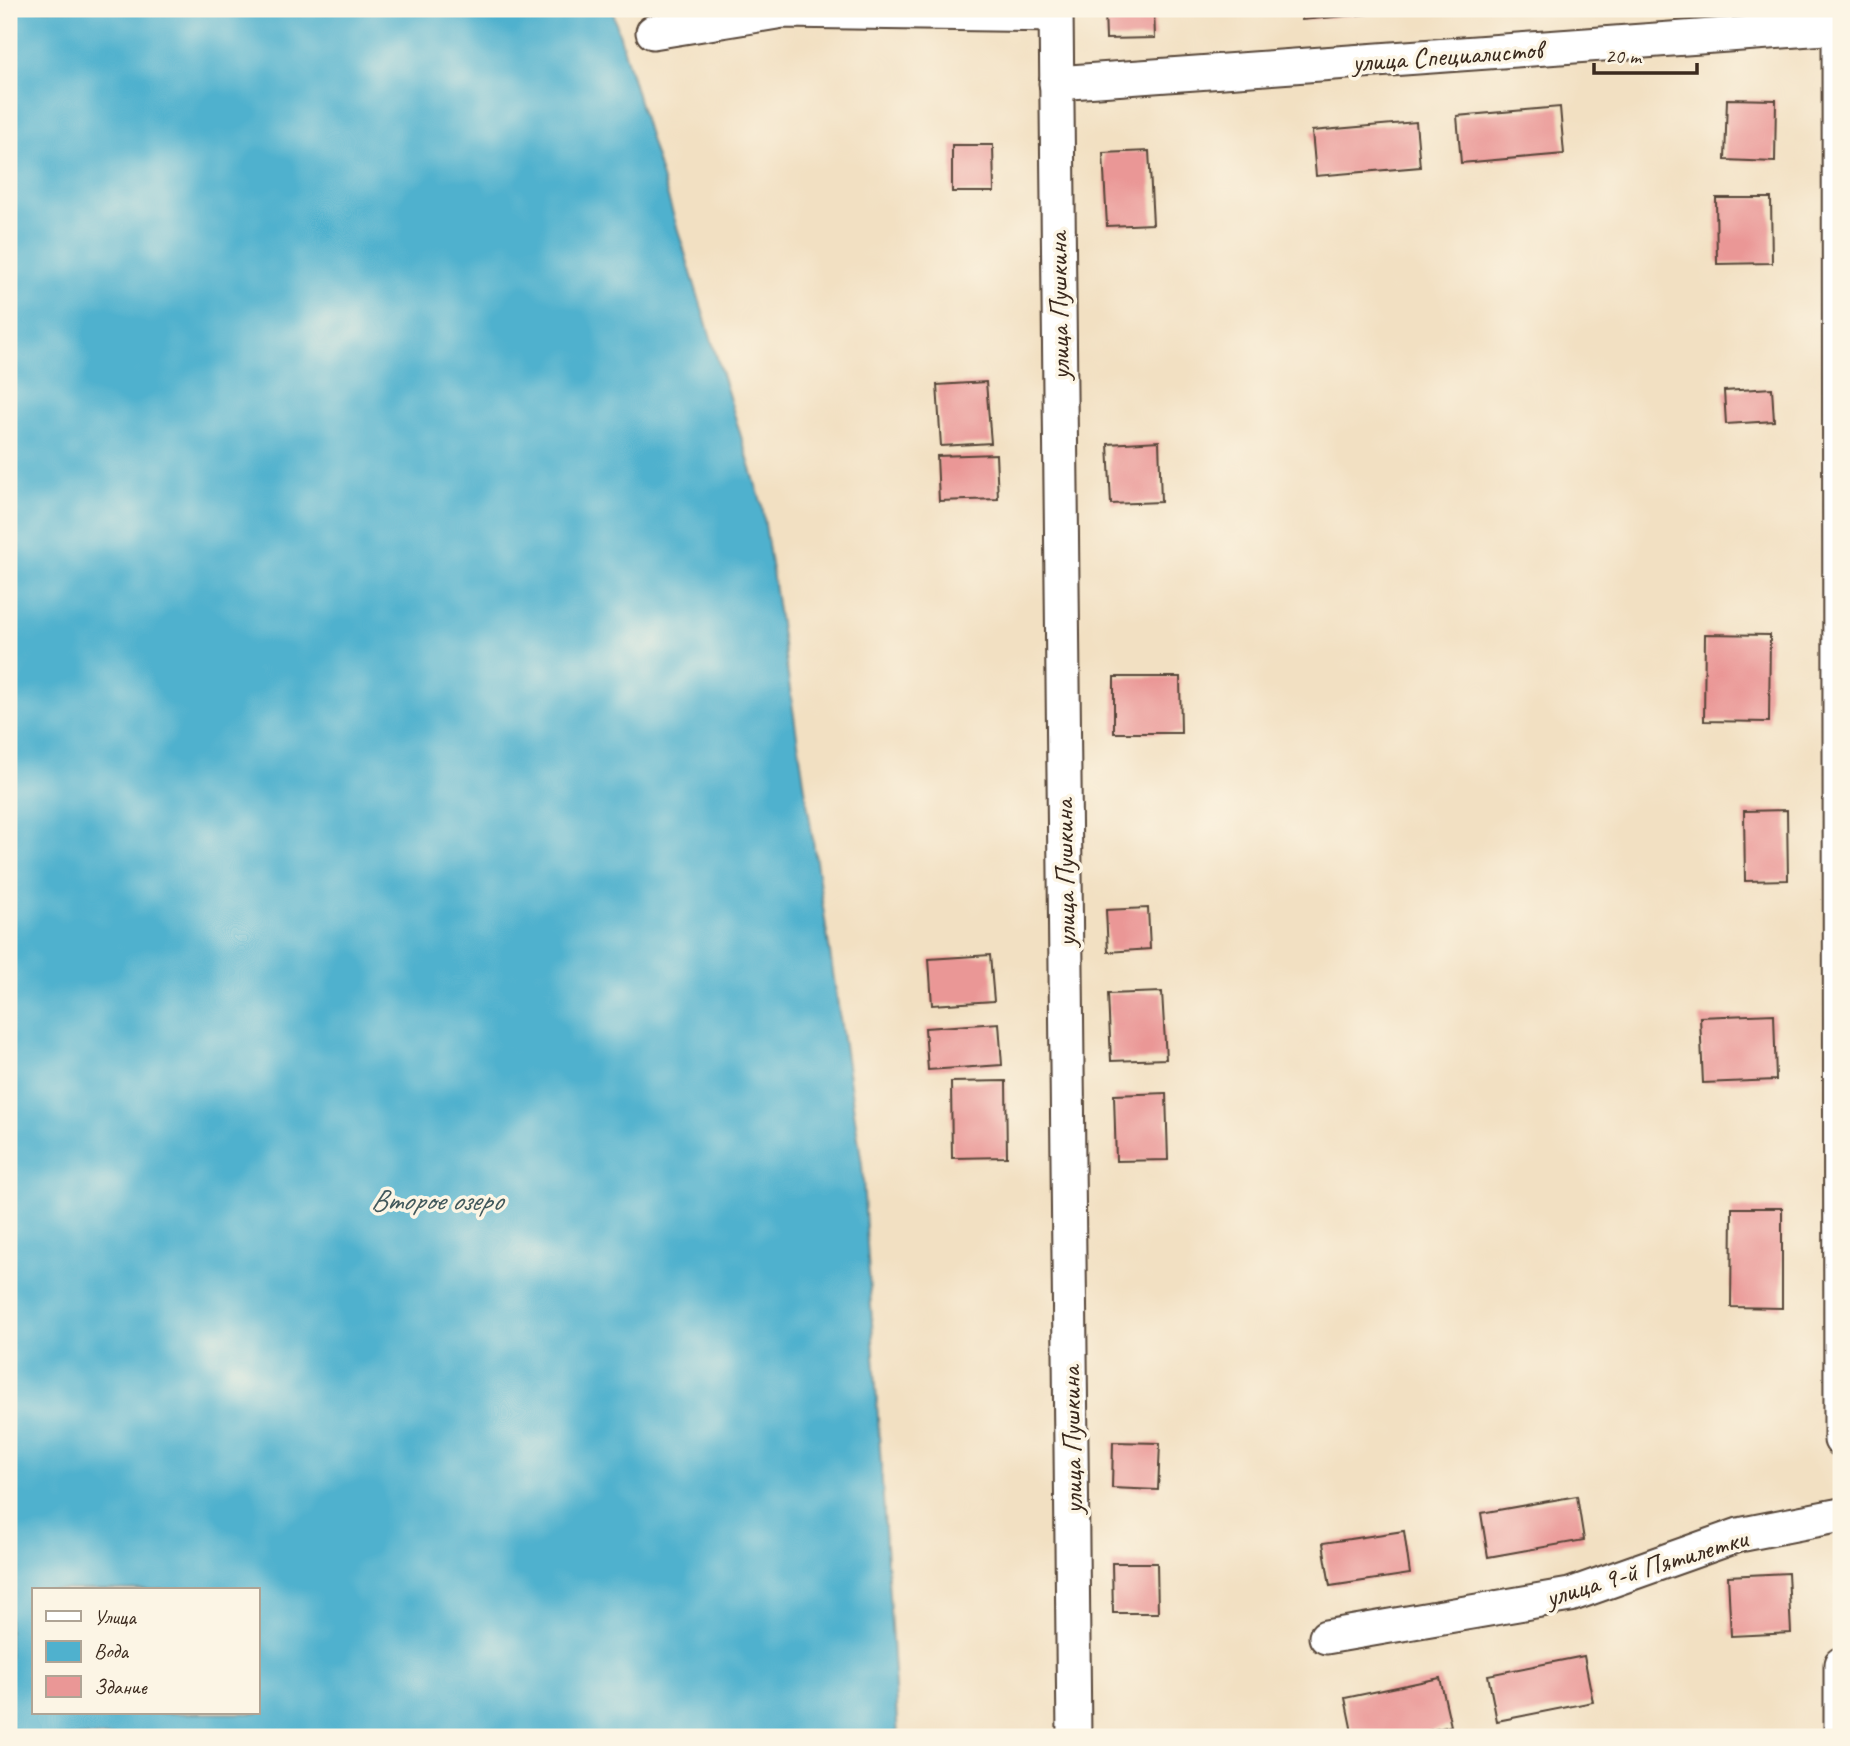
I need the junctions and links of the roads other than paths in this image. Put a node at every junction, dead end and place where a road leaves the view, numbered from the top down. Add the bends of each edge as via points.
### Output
1 (783, 10) edge
2 (1056, 12) edge
3 (1840, 26) edge
4 (653, 32) dead end
5 (1056, 83) junction
6 (1841, 1440) edge
7 (1841, 1515) edge
8 (1326, 1637) dead end
9 (1841, 1664) edge
10 (1074, 1737) edge
11 (1841, 1737) edge

1 - 2 street
1 - 4 street
2 - 5 street, улица Пушкина
3 - 5 street, улица Специалистов
3 - 6 street
5 - 10 street, улица Пушкина
7 - 8 street, улица 9-й Пятилетки via 1739,1535 1570,1595
9 - 11 street

